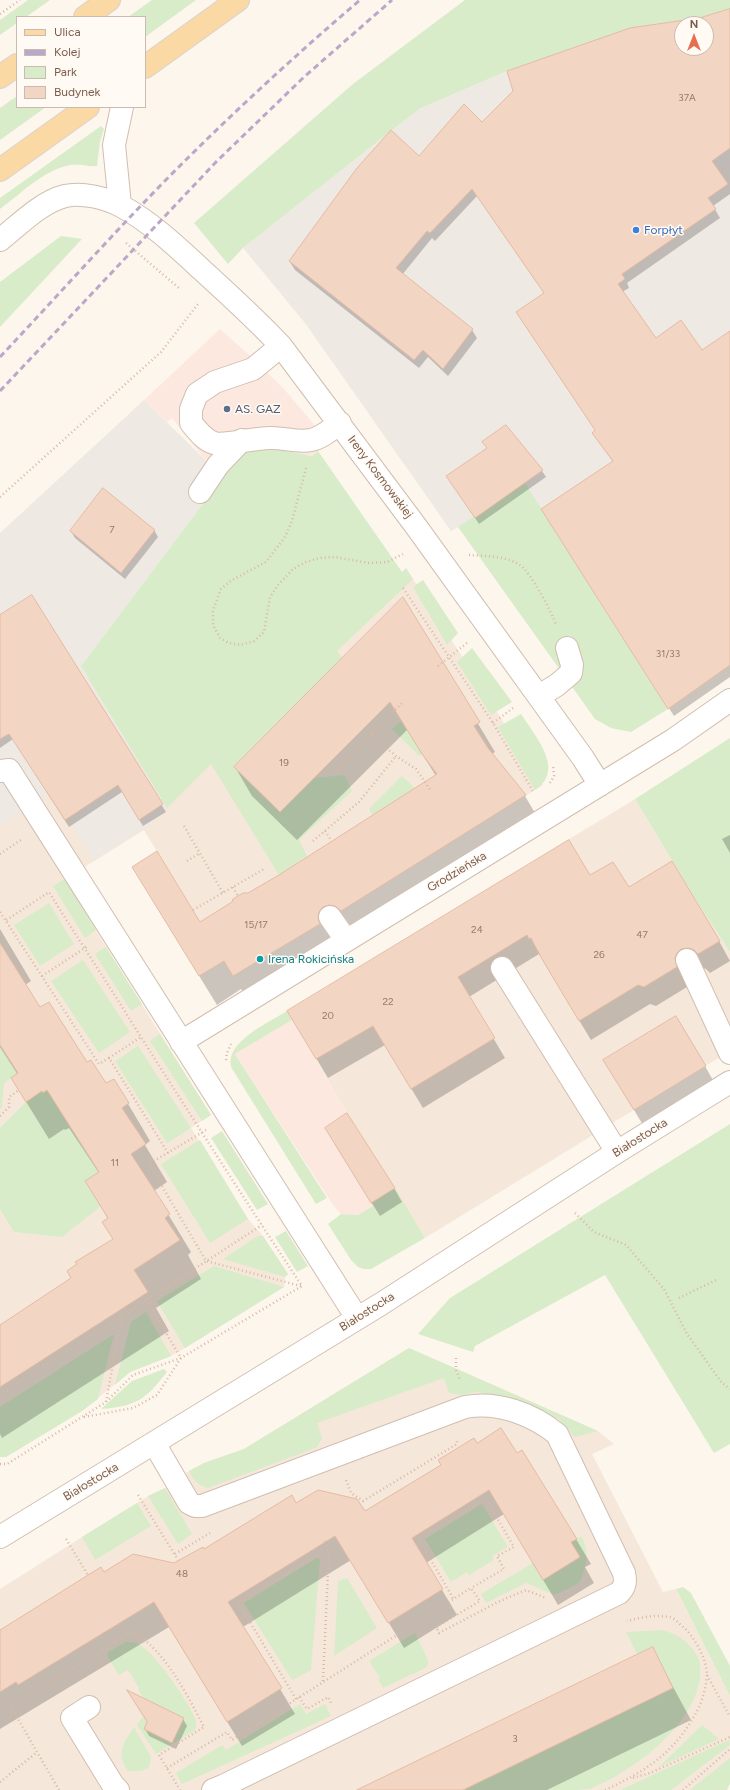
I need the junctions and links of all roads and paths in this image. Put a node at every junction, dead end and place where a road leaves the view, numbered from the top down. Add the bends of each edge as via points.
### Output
1 (20, 0) edge
2 (110, 0) edge
3 (238, 0) edge
4 (0, 14) edge
5 (86, 16) edge
6 (146, 65) edge
7 (16, 66) edge
8 (0, 77) edge
9 (87, 108) edge
10 (122, 108) edge
11 (0, 170) edge
12 (120, 205) junction
13 (121, 239) dead end
14 (0, 240) edge
15 (158, 272) dead end
16 (198, 303) dead end
17 (281, 346) junction
18 (340, 423) junction
19 (242, 440) junction
20 (307, 463) dead end
21 (200, 492) dead end
22 (0, 497) edge
23 (408, 552) dead end
24 (463, 554) dead end
25 (403, 588) dead end
26 (472, 639) dead end
27 (567, 648) joint
28 (450, 658) junction
29 (438, 666) dead end
30 (538, 696) junction
31 (730, 700) edge
32 (402, 703) dead end
33 (518, 704) dead end
34 (493, 723) junction
35 (370, 735) junction
36 (396, 756) junction
37 (552, 759) dead end
38 (337, 770) dead end
39 (0, 771) edge
40 (600, 785) junction
41 (548, 786) dead end
42 (431, 791) dead end
43 (536, 796) dead end
44 (184, 826) dead end
45 (325, 832) junction
46 (331, 840) dead end
47 (313, 841) dead end
48 (200, 853) junction
49 (187, 860) dead end
50 (264, 869) dead end
51 (233, 887) junction
52 (224, 893) junction
53 (238, 896) dead end
54 (193, 910) dead end
55 (0, 912) edge
56 (330, 917) dead end
57 (5, 921) junction
58 (112, 931) junction
59 (346, 940) junction
60 (84, 949) junction
61 (687, 960) dead end
62 (502, 968) dead end
63 (42, 976) junction
64 (141, 1037) junction
65 (181, 1042) junction
66 (730, 1053) edge
67 (109, 1058) junction
68 (730, 1082) edge
69 (19, 1090) dead end
70 (0, 1116) edge
71 (229, 1116) junction
72 (201, 1133) junction
73 (617, 1152) junction
74 (168, 1153) junction
75 (287, 1208) junction
76 (575, 1213) dead end
77 (261, 1226) junction
78 (206, 1261) junction
79 (327, 1270) junction
80 (716, 1280) dead end
81 (302, 1286) junction
82 (679, 1298) dead end
83 (146, 1300) junction
84 (122, 1315) junction
85 (357, 1318) junction
86 (181, 1358) junction
87 (730, 1389) edge
88 (0, 1395) edge
89 (106, 1402) junction
90 (81, 1417) junction
91 (458, 1436) dead end
92 (154, 1443) junction
93 (0, 1464) edge
94 (345, 1480) dead end
95 (138, 1495) dead end
96 (215, 1530) dead end
97 (0, 1537) edge
98 (66, 1539) dead end
99 (324, 1540) dead end
100 (329, 1549) junction
101 (175, 1554) junction
102 (178, 1560) dead end
103 (88, 1575) dead end
104 (471, 1588) junction
105 (453, 1598) junction
106 (549, 1603) dead end
107 (621, 1623) dead end
108 (119, 1624) dead end
109 (127, 1636) dead end
110 (707, 1674) junction
111 (323, 1681) junction
112 (300, 1697) junction
113 (296, 1699) junction
114 (324, 1700) dead end
115 (89, 1707) dead end
116 (730, 1717) edge
117 (730, 1736) edge
118 (730, 1749) edge
119 (36, 1753) dead end
120 (167, 1768) dead end
121 (631, 1778) junction
122 (0, 1782) edge
123 (118, 1790) edge
124 (213, 1790) edge
125 (605, 1790) edge
126 (683, 1790) edge

1 - 4 path
2 - 5 main road
3 - 6 main road
7 - 8 main road
9 - 11 main road
10 - 12 street via 114,145
12 - 14 street, Ireny Kosmowskiej via 88,196 65,196 38,210
12 - 17 street, Ireny Kosmowskiej via 182,252 257,320
13 - 15 path
16 - 22 path via 161,352
17 - 18 street, Ireny Kosmowskiej
17 - 19 street via 253,368 215,382 197,394 191,409 191,423 201,435 214,443 226,444
18 - 19 street via 311,440 290,441 271,437
18 - 30 street, Ireny Kosmowskiej
19 - 21 street via 209,467
20 - 23 path via 292,521 285,537 266,562 232,580 221,589 213,610 213,625 220,638 240,645 254,641 264,632 270,598 278,585 293,569 306,562 336,557 369,563 387,562
24 - 27 path via 496,557 521,565 550,609 562,650
25 - 28 path
26 - 28 path
27 - 30 street via 572,665 571,673
28 - 29 path
28 - 34 path
30 - 40 street, Ireny Kosmowskiej
31 - 40 street, Grodzieńska via 673,740
32 - 35 path
33 - 34 path
34 - 43 path
35 - 36 path
35 - 38 path
36 - 42 path via 416,769
36 - 45 path via 359,802
37 - 41 path via 554,776
39 - 58 street via 8,770
40 - 59 street, Grodzieńska
44 - 48 path
45 - 46 path
45 - 47 path
48 - 49 path
48 - 52 path
50 - 51 path
51 - 52 path
51 - 53 path
52 - 54 path
55 - 57 path
56 - 59 street
57 - 60 path via 49,892
57 - 63 path
58 - 60 path
58 - 65 street
59 - 65 street, Grodzieńska
60 - 63 path
60 - 64 path
61 - 66 street
62 - 73 street
63 - 67 path via 99,1064
64 - 67 path
64 - 72 path
65 - 71 street
67 - 74 path
68 - 73 street, Białostocka
69 - 70 path via 10,1097 9,1107
71 - 72 path
71 - 75 street
72 - 74 path
72 - 77 path
73 - 85 street, Białostocka
74 - 78 path via 149,1164
75 - 77 path
75 - 79 street
76 - 87 path via 594,1232 626,1245 664,1289 687,1334 722,1383
77 - 78 path
77 - 81 path
78 - 81 path
78 - 83 path
79 - 81 path via 314,1284
79 - 85 street
80 - 82 path
81 - 86 path
83 - 84 path
83 - 86 path
84 - 88 path
84 - 89 path
85 - 92 street, Białostocka
86 - 89 path via 133,1376
86 - 90 path via 156,1395 133,1408
89 - 90 path
90 - 93 path via 7,1464
91 - 94 path via 456,1444 363,1501 351,1493
92 - 97 street, Białostocka
92 - 124 street via 189,1503 202,1506 465,1407 478,1404 508,1410 544,1423 557,1434 624,1573 624,1588 619,1593
95 - 101 path
96 - 101 path
98 - 103 path
99 - 100 path
100 - 111 path
100 - 113 path via 238,1602
101 - 102 path
104 - 105 path
104 - 105 path via 504,1569 497,1556 514,1547 486,1499 418,1538
104 - 106 path via 480,1601 436,1627 439,1633 526,1590 546,1598
105 - 111 path
107 - 110 path via 648,1616 670,1617 691,1633 701,1653
108 - 109 path
110 - 116 path
110 - 121 path via 703,1697 693,1719 662,1758
111 - 112 path
112 - 113 path
112 - 114 path via 307,1709
113 - 120 path via 232,1740 227,1732
115 - 123 street via 72,1718
117 - 121 path via 650,1773
118 - 126 path
119 - 122 path
121 - 125 path

